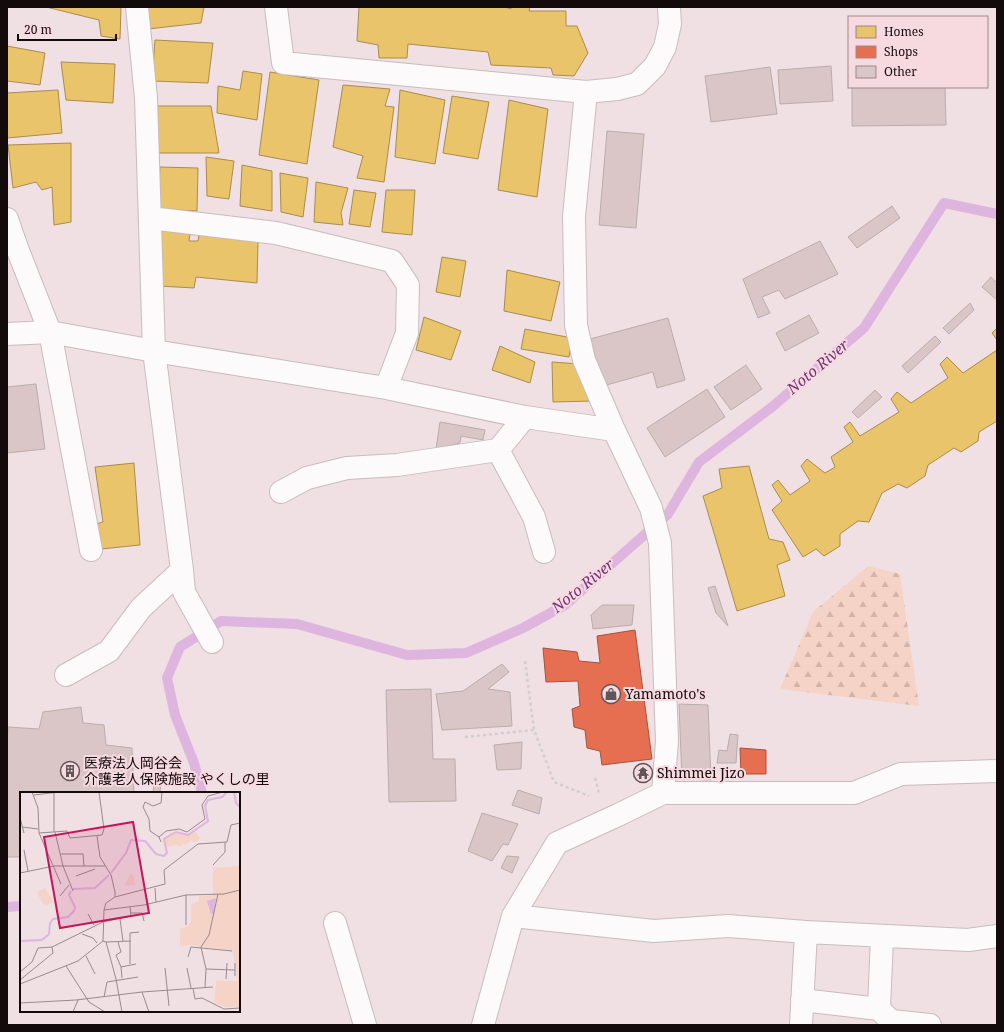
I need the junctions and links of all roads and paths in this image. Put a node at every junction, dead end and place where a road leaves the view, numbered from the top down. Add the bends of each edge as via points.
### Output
1 (137, 7) edge
2 (276, 7) edge
3 (669, 7) edge
4 (586, 92) junction
5 (150, 218) junction
6 (7, 219) edge
7 (50, 332) junction
8 (7, 334) edge
9 (154, 351) junction
10 (386, 388) junction
11 (525, 417) junction
12 (614, 430) junction
13 (498, 450) junction
14 (280, 492) dead end
15 (91, 550) dead end
16 (544, 552) dead end
17 (182, 570) junction
18 (212, 642) dead end
19 (525, 661) dead end
20 (66, 675) dead end
21 (534, 730) junction
22 (465, 737) dead end
23 (997, 771) edge
24 (663, 793) junction
25 (594, 798) dead end
26 (513, 916) junction
27 (335, 923) dead end
28 (806, 932) junction
29 (882, 936) junction
30 (997, 936) edge
31 (802, 1000) junction
32 (879, 1010) junction
33 (365, 1025) edge
34 (483, 1025) edge
35 (801, 1025) edge
36 (930, 1025) edge

1 - 5 street via 146,98
2 - 4 street via 283,63
3 - 4 street via 670,24 665,46 655,66 637,84
4 - 12 street via 574,216 576,325 584,360
5 - 9 street
5 - 10 street via 276,233 392,261 408,285 407,333
6 - 7 street
7 - 8 street
7 - 9 street
7 - 15 street
9 - 10 street
9 - 17 street
10 - 11 street
11 - 12 street
11 - 13 street
12 - 24 street via 651,508 660,543 667,741
13 - 14 street via 397,465 347,468 308,478
13 - 16 street via 534,517
17 - 18 street via 184,592
17 - 20 street via 140,608 109,651
19 - 21 path
21 - 22 path
21 - 25 path via 554,782
23 - 24 street via 901,774 854,793
24 - 26 street via 557,843
26 - 28 street via 654,931 728,926
26 - 34 street
27 - 33 street
28 - 29 street
28 - 31 street
29 - 30 street via 968,940
29 - 32 street
31 - 32 street
31 - 35 street
32 - 36 street via 891,1021

